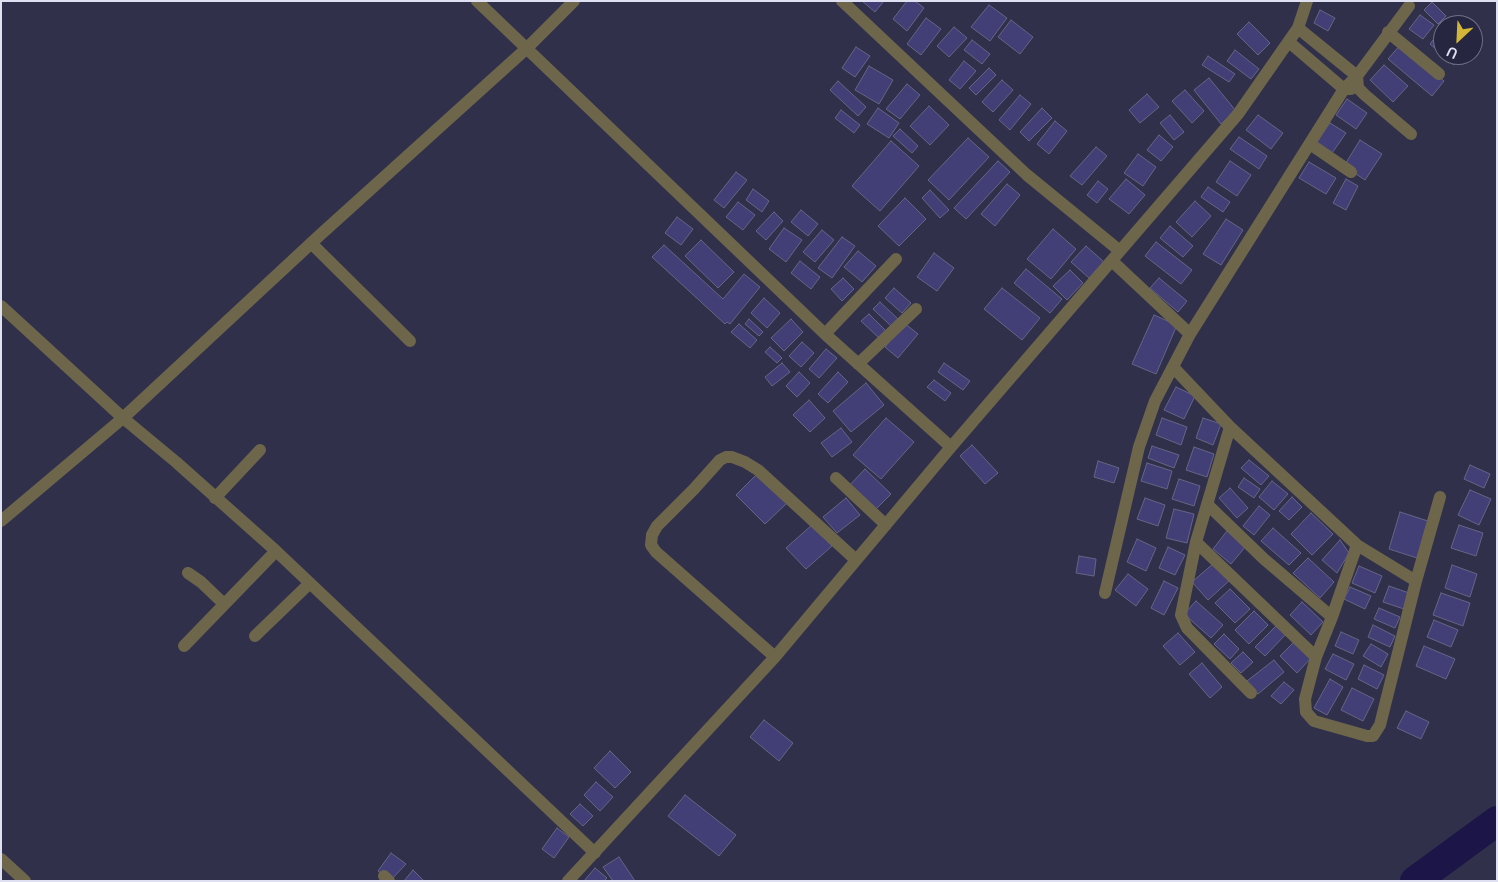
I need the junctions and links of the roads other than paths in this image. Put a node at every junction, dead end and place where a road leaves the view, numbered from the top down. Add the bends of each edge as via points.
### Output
1 (477, 1) edge
2 (574, 1) edge
3 (842, 1) edge
4 (1307, 1) edge
5 (1409, 6) dead end
6 (1298, 28) junction
7 (1388, 32) junction
8 (1289, 42) junction
9 (526, 49) junction
10 (1439, 74) dead end
11 (1357, 82) junction
12 (1344, 89) junction
13 (1411, 134) dead end
14 (1310, 144) junction
15 (1351, 172) dead end
16 (312, 243) junction
17 (1116, 256) junction
18 (896, 260) dead end
19 (1, 306) edge
20 (916, 309) dead end
21 (825, 334) junction
22 (1190, 334) junction
23 (410, 341) dead end
24 (858, 364) junction
25 (1173, 367) junction
26 (123, 418) junction
27 (1230, 427) junction
28 (951, 447) junction
29 (260, 450) dead end
30 (836, 478) dead end
31 (1440, 497) dead end
32 (215, 498) junction
33 (1207, 504) junction
34 (1, 522) edge
35 (886, 525) junction
36 (1196, 542) junction
37 (1357, 545) junction
38 (276, 551) junction
39 (856, 560) junction
40 (188, 573) dead end
41 (1416, 581) junction
42 (310, 583) junction
43 (1105, 593) dead end
44 (224, 604) junction
45 (1332, 617) junction
46 (255, 636) dead end
47 (184, 646) dead end
48 (776, 657) junction
49 (1316, 657) junction
50 (1252, 693) dead end
51 (595, 853) junction
52 (1, 859) edge
53 (25, 881) edge
54 (568, 881) edge

1 - 9 street
2 - 9 street
3 - 17 street
4 - 6 street
5 - 7 street
6 - 8 street
6 - 11 street
7 - 10 street
7 - 11 street
8 - 12 street
8 - 17 street via 1238,114
9 - 16 street
9 - 21 street
11 - 12 street
11 - 13 street
12 - 14 street
14 - 15 street
14 - 22 street
16 - 23 street
16 - 26 street
17 - 22 street
17 - 28 street
18 - 21 street
19 - 26 street
20 - 24 street
21 - 24 street
22 - 25 street
24 - 28 street
25 - 27 street
25 - 43 street via 1155,401 1139,447
26 - 32 street
26 - 34 street
27 - 33 street
27 - 37 street
28 - 35 street
29 - 32 street
30 - 35 street
31 - 41 street
32 - 38 street
33 - 36 street
33 - 45 street via 1264,559
35 - 39 street
36 - 49 street
36 - 50 street via 1181,616 1187,628
37 - 41 street
37 - 45 street
38 - 42 street
38 - 44 street
39 - 48 street
39 - 48 street via 758,470 732,457 720,460 657,526 651,545 656,552
40 - 44 street
41 - 49 street via 1380,725 1373,736 1314,721 1306,712 1305,699
42 - 46 street
42 - 51 street
44 - 47 street
45 - 49 street
48 - 51 street
51 - 54 street
52 - 53 street

